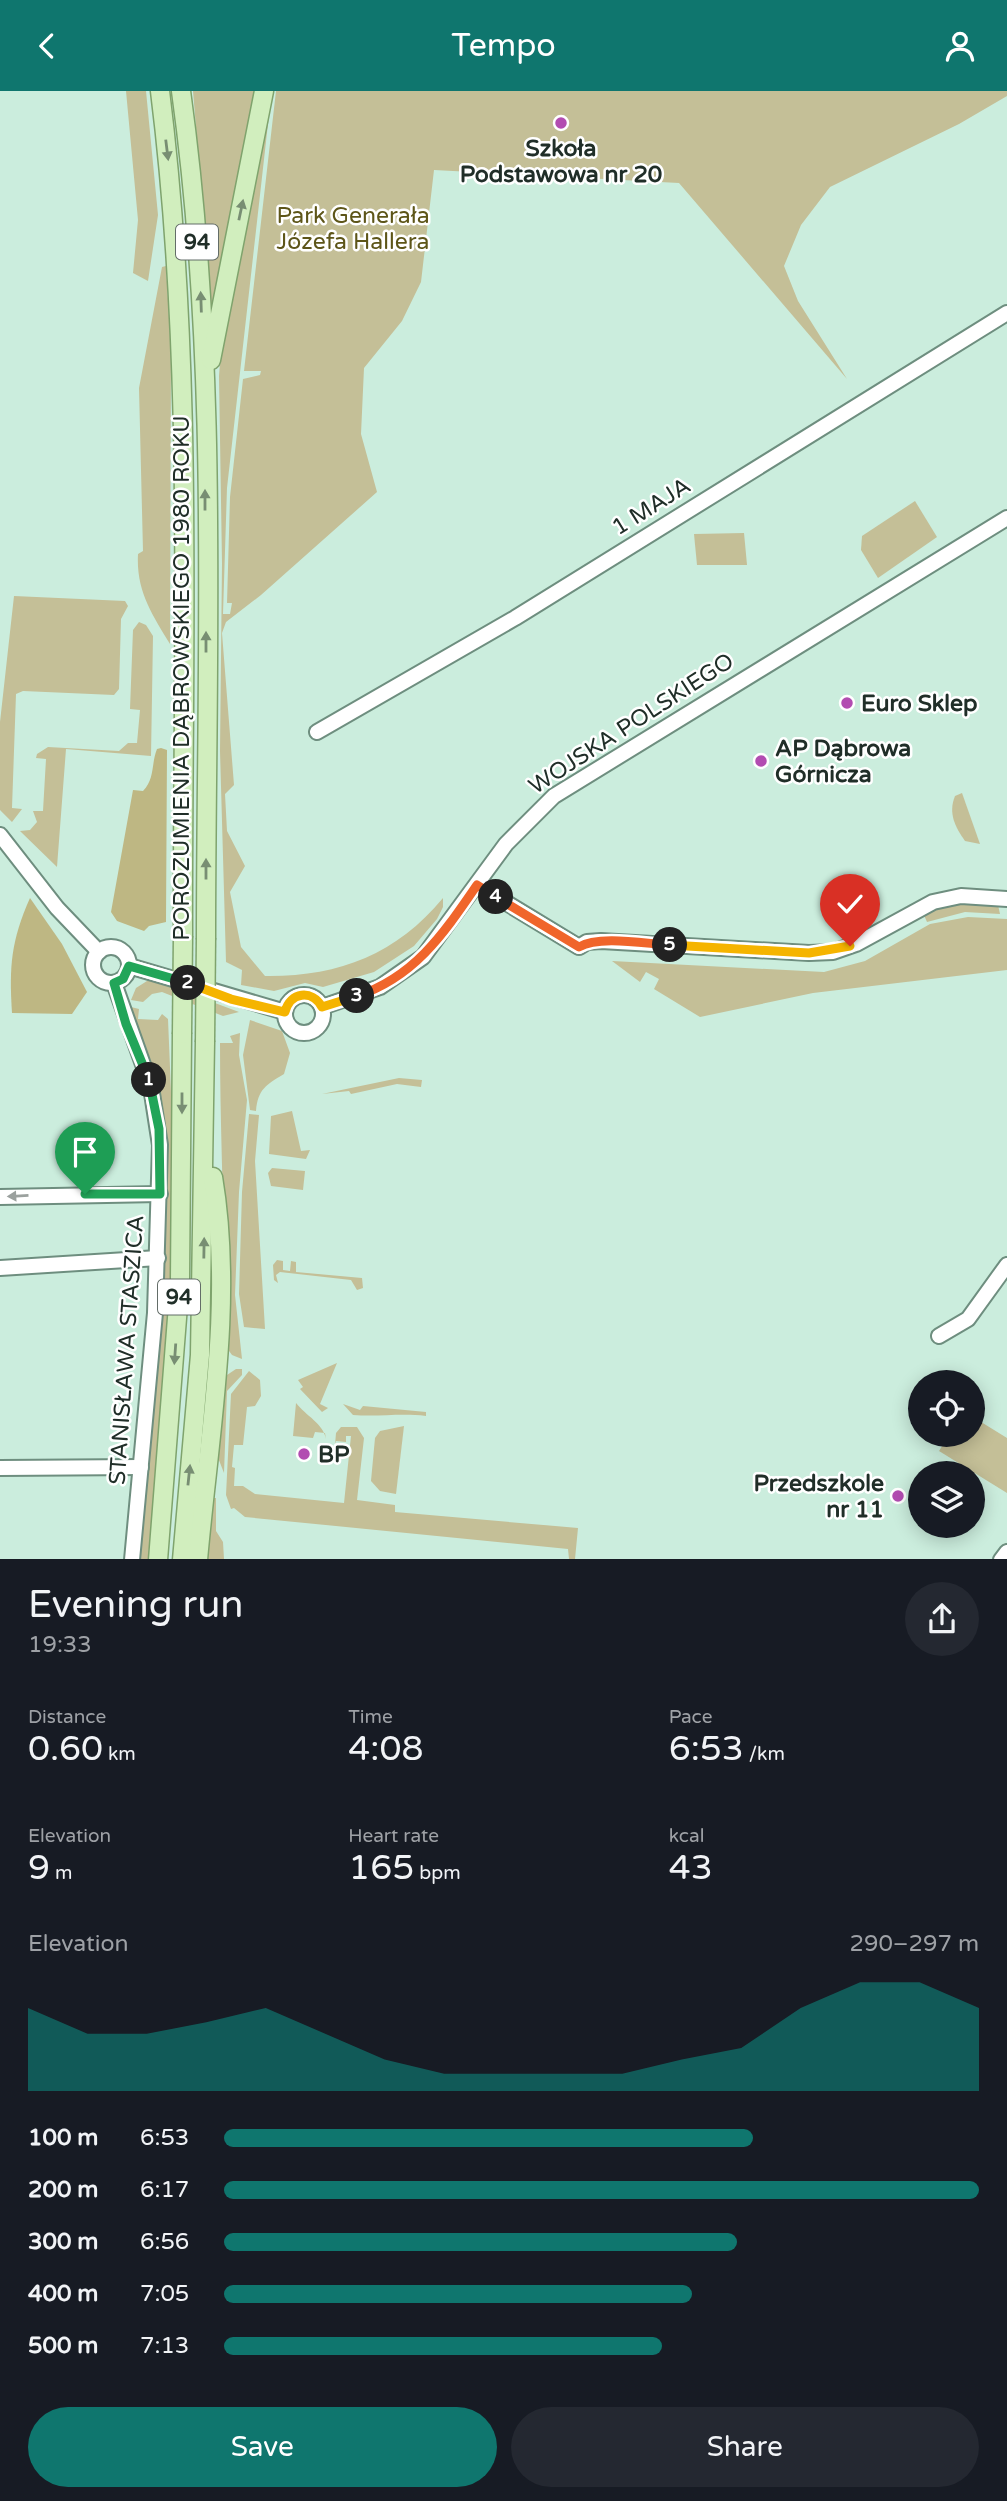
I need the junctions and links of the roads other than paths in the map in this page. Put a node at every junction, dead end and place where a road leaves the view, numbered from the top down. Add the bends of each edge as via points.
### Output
1 (160, 91) edge
2 (181, 91) edge
3 (264, 91) edge
4 (1007, 313) edge
5 (205, 395) junction
6 (1007, 518) edge
7 (317, 732) dead end
8 (0, 835) edge
9 (477, 885) junction
10 (1007, 899) edge
11 (99, 952) junction
12 (129, 966) junction
13 (114, 983) junction
14 (322, 1007) junction
15 (285, 1012) junction
16 (204, 1143) junction
17 (160, 1194) junction
18 (0, 1197) edge
19 (159, 1258) junction
20 (1007, 1265) edge
21 (0, 1268) edge
22 (939, 1336) dead end
23 (141, 1467) junction
24 (0, 1468) edge
25 (1007, 1552) edge
26 (132, 1559) edge
27 (158, 1559) edge
28 (182, 1559) edge
29 (198, 1559) edge
30 (1001, 1559) edge

1 -> 27 main road, POROZUMIENIA DĄBROWSKIEGO 1980 ROKU / 94, bridge via 177,280 181,403 183,936 180,1280
5 -> 2 main road, POROZUMIENIA DĄBROWSKIEGO 1980 ROKU / 94 via 193,184
5 -> 3 main road
4 - 7 street, 1 MAJA via 523,613
16 -> 5 main road, POROZUMIENIA DĄBROWSKIEGO 1980 ROKU / 94, bridge
6 - 9 street, WOJSKA POLSKIEGO via 566,787 525,822
8 - 11 street via 57,908
9 - 10 street via 579,947 601,941 833,952 942,900 961,896
9 - 14 street, WOJSKA POLSKIEGO via 415,965 380,988
11 - 12 street via 116,948 124,953
11 - 13 street via 93,961 94,971 100,979
12 - 13 street via 123,979
12 - 15 street
13 - 17 street, STANISŁAWA STASZICA via 152,1092 159,1129
14 - 15 street via 314,998 302,995 290,1001
14 - 15 street via 319,1026 308,1032 292,1028
28 -> 16 main road, POROZUMIENIA DĄBROWSKIEGO 1980 ROKU / 94 via 200,1355
16 - 29 main road via 219,1216 221,1271
17 -> 18 street
17 - 19 street, STANISŁAWA STASZICA
19 - 21 street
19 - 23 street, STANISŁAWA STASZICA
20 - 22 street via 968,1319
23 - 24 street
23 - 26 street, STANISŁAWA STASZICA
25 - 30 street

